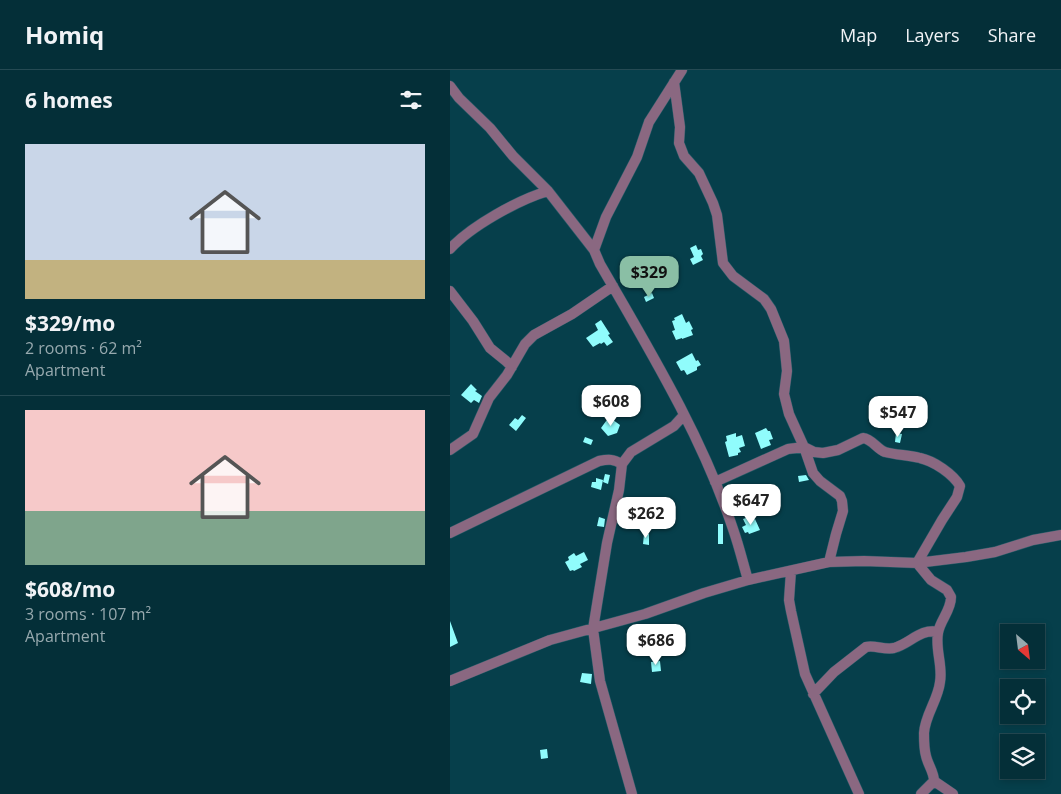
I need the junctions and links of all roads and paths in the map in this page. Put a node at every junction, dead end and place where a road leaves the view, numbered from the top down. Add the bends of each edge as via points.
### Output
1 (682, 70) edge
2 (674, 82) junction
3 (450, 86) edge
4 (548, 192) junction
5 (450, 249) edge
6 (594, 250) junction
7 (613, 286) junction
8 (450, 291) edge
9 (512, 367) junction
10 (684, 415) junction
11 (804, 447) junction
12 (450, 450) edge
13 (622, 464) junction
14 (715, 482) junction
15 (450, 533) edge
16 (1061, 534) edge
17 (829, 562) junction
18 (917, 563) junction
19 (791, 571) junction
20 (748, 580) junction
21 (593, 629) junction
22 (938, 632) junction
23 (450, 681) edge
24 (813, 694) junction
25 (934, 781) junction
26 (632, 794) edge
27 (859, 794) edge
28 (921, 794) edge
29 (953, 794) edge

1 - 2 street
2 - 6 street via 649,122
2 - 11 street via 679,143 713,203 724,264 733,276 764,299 782,332 787,361 785,404
3 - 4 street
4 - 5 street via 529,198 488,221
4 - 6 street
6 - 7 street
7 - 9 street via 534,335
7 - 10 street
8 - 9 street via 490,348
9 - 12 street via 489,398 473,434
10 - 13 street via 674,426 632,452
10 - 14 street
11 - 14 street via 780,452
11 - 17 street via 813,474 842,501 843,511
11 - 18 street via 823,453 866,438 883,451 926,460 958,482 957,497
13 - 15 street via 608,459 599,461
13 - 21 street
14 - 20 street
16 - 18 street via 995,552
17 - 18 street
17 - 19 street
18 - 22 street via 952,597
19 - 20 street
19 - 24 street via 789,600 800,657
20 - 21 street
21 - 23 street via 550,640
21 - 26 street via 600,680
22 - 24 street via 932,630 920,634 895,648 866,647 834,672
22 - 25 street via 941,680 924,732 926,758
24 - 27 street
25 - 28 street
25 - 29 street

